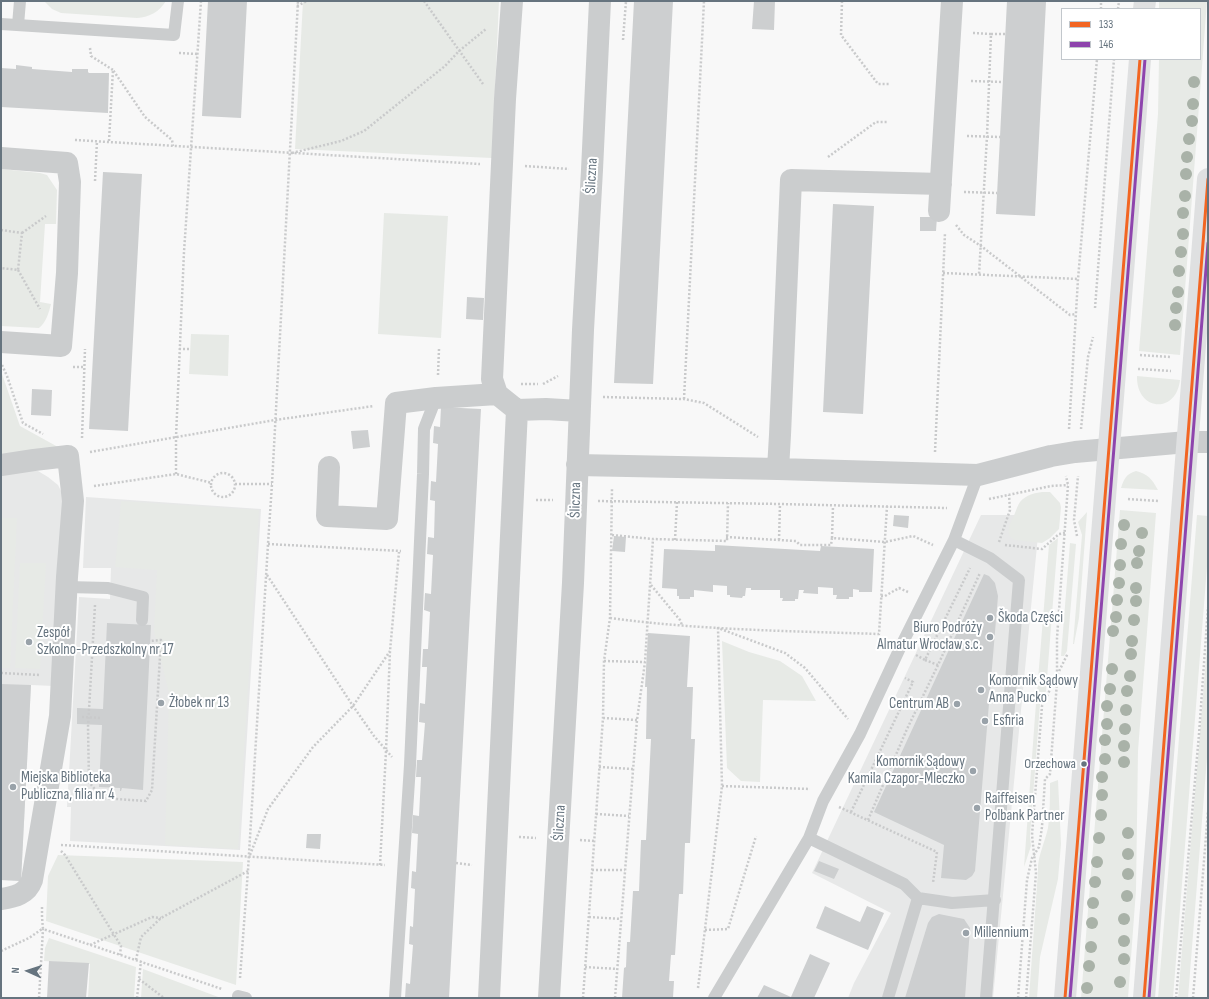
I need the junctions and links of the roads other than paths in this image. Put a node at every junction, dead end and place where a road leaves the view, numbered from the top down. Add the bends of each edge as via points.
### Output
1 (20, 1) edge
2 (178, 1) edge
3 (600, 1) edge
4 (952, 1) edge
5 (511, 10) edge
6 (1, 24) edge
7 (18, 24) junction
8 (1140, 60) edge
9 (1, 158) edge
10 (1208, 179) edge
11 (1, 342) edge
12 (496, 394) junction
13 (436, 398) junction
14 (517, 410) junction
15 (579, 411) junction
16 (1198, 442) edge
17 (1109, 450) junction
18 (779, 460) junction
19 (1, 465) edge
20 (577, 465) junction
21 (329, 467) dead end
22 (978, 475) junction
23 (954, 540) junction
24 (67, 587) junction
25 (142, 620) dead end
26 (809, 838) junction
27 (918, 898) junction
28 (1, 899) edge
29 (995, 900) junction
30 (396, 998) edge
31 (489, 998) edge
32 (549, 998) edge
33 (714, 998) edge
34 (888, 998) edge
35 (986, 998) edge
36 (1065, 998) edge
37 (1144, 998) edge

1 - 7 lane
2 - 7 lane via 174,35
3 - 15 street, Śliczna
4 - 18 street via 944,208 826,181 791,180
5 - 12 street via 492,379
6 - 7 lane
8 - 17 main road
9 - 11 street via 67,163 70,182 61,346
10 - 16 main road
12 - 13 street
12 - 14 street
13 - 21 street via 396,402 387,519 327,516
13 - 30 lane via 424,429 410,765
14 - 15 street
14 - 31 street
15 - 20 street, Śliczna
16 - 17 street
16 - 37 main road
17 - 22 street via 1051,456
17 - 36 main road
18 - 20 street
18 - 22 street
19 - 24 street via 68,456 73,501
20 - 32 street, Śliczna via 573,590
22 - 23 lane
23 - 26 lane via 860,734 826,797
23 - 29 lane via 987,563 1019,580
24 - 25 lane via 108,588 143,597
24 - 28 street via 60,716 32,880 30,886 18,896
26 - 27 lane via 904,884
26 - 33 lane
27 - 29 lane via 952,903
27 - 34 lane
29 - 35 lane

